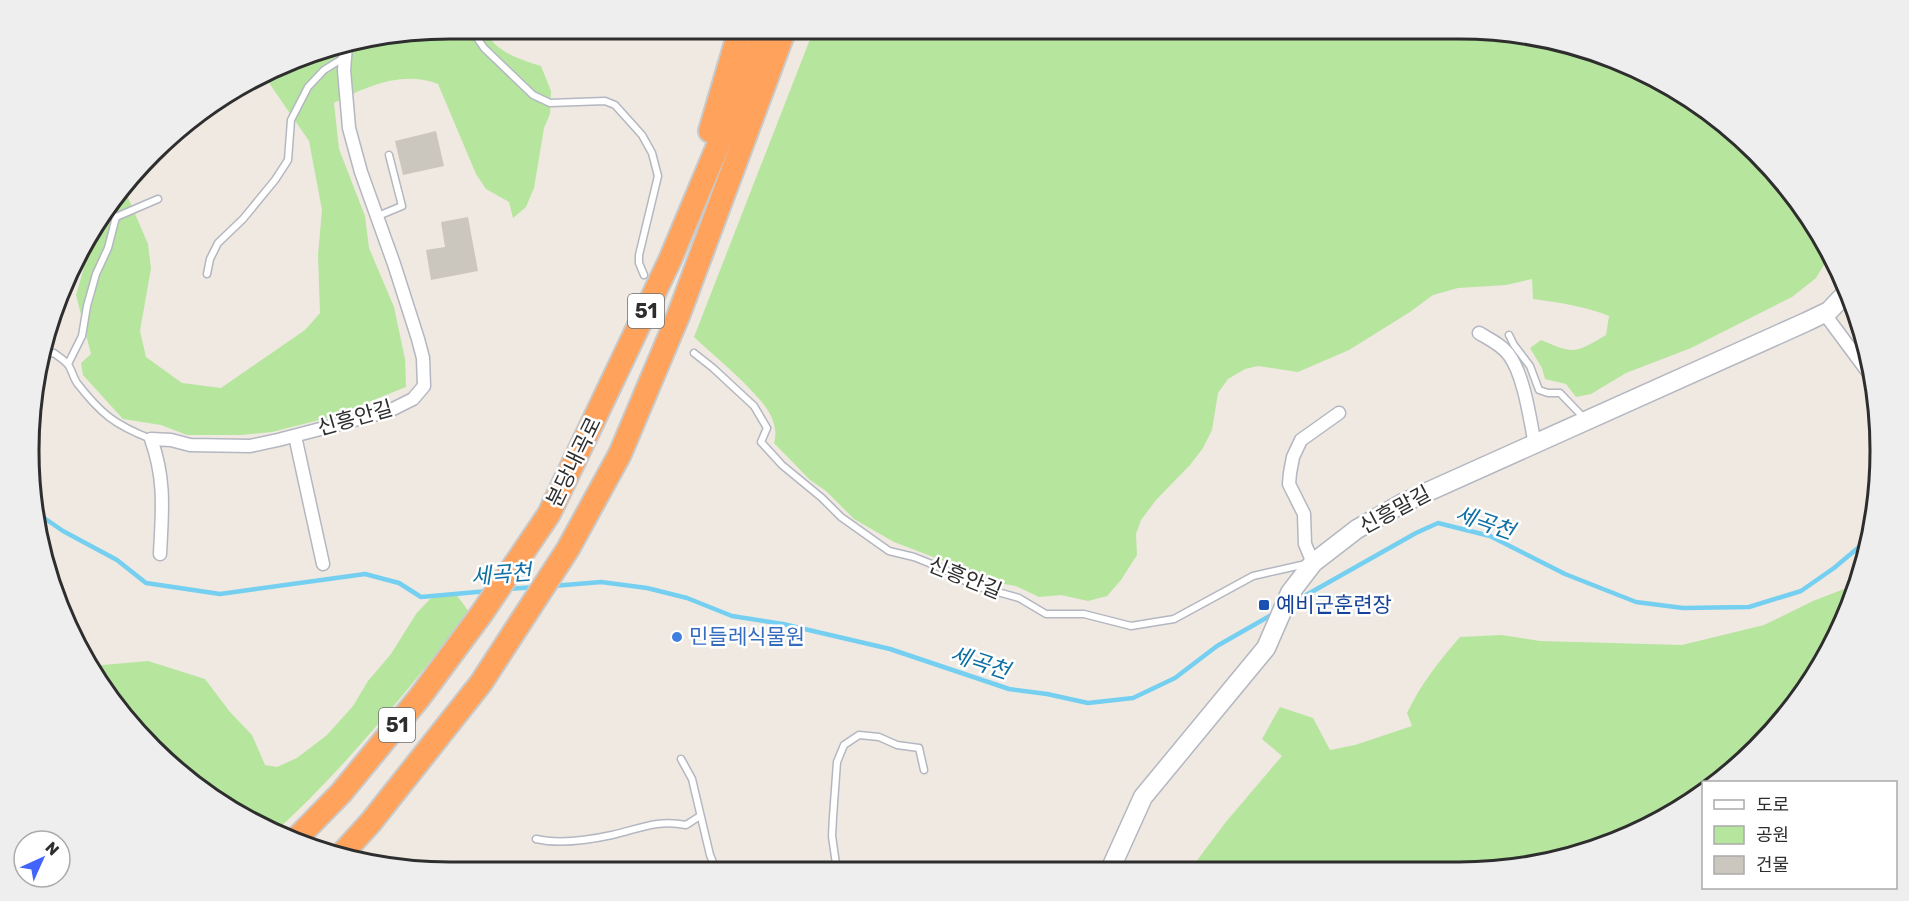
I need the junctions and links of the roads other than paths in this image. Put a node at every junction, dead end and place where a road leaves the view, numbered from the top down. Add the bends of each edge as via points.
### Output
1 (478, 39) edge
2 (737, 39) edge
3 (760, 39) edge
4 (781, 39) edge
5 (344, 53) edge
6 (346, 53) edge
7 (389, 154) dead end
8 (158, 199) dead end
9 (113, 215) edge
10 (378, 216) junction
11 (116, 217) junction
12 (670, 260) junction
13 (207, 274) dead end
14 (644, 275) dead end
15 (1841, 298) edge
16 (1824, 313) junction
17 (1479, 333) dead end
18 (1509, 335) dead end
19 (694, 353) dead end
20 (51, 354) edge
21 (1860, 360) edge
22 (68, 364) junction
23 (1339, 413) dead end
24 (1588, 421) junction
25 (295, 436) junction
26 (152, 439) junction
27 (1535, 445) junction
28 (160, 554) dead end
29 (1313, 562) junction
30 (323, 564) dead end
31 (681, 759) dead end
32 (924, 770) dead end
33 (700, 816) junction
34 (301, 834) edge
35 (536, 840) dead end
36 (347, 849) edge
37 (713, 862) edge
38 (836, 862) edge
39 (1114, 862) edge

1 - 14 lane via 533,95 550,103 605,101 615,105 642,135 652,153 657,176 639,255
2 - 12 highway
3 - 12 highway, 분당내곡로 / 51
4 - 36 highway, 분당내곡로 / 51 via 679,314 620,454 568,549 481,683
5 - 13 lane via 308,87 291,120 288,160 243,219 218,243
6 - 10 street, 신흥안길 via 349,128
7 - 10 lane via 402,206
8 - 11 lane
9 - 11 lane
10 - 25 street, 신흥안길 via 418,339 424,386 413,399 389,411
11 - 22 lane via 96,274 82,336
12 - 34 highway, 분당내곡로 / 51 via 549,514 405,715 340,794
15 - 16 street, 신흥말길
16 - 21 street
16 - 24 street, 신흥말길
17 - 27 street via 1510,355 1524,389
18 - 24 lane via 1530,366 1539,390 1560,393
19 - 29 lane, 신흥안길 via 754,406 767,428 761,442 841,518 889,551 944,569 972,585 1019,598 1046,614 1084,614 1131,626 1174,619 1253,576
20 - 22 lane
22 - 26 lane, 신흥안길 via 75,380 111,421
23 - 29 street via 1301,440 1288,484 1304,514 1305,544
24 - 27 street, 신흥말길
25 - 26 street, 신흥안길 via 250,446 190,445
25 - 30 street
26 - 28 street via 160,465 163,502
27 - 29 street, 신흥말길 via 1405,502 1356,530
29 - 39 street, 신흥말길 via 1290,593 1266,648 1143,797
31 - 33 lane via 692,779
32 - 38 lane via 919,748 859,735 844,745 837,762 832,817
33 - 35 lane via 686,825 669,821 600,838
33 - 37 lane

